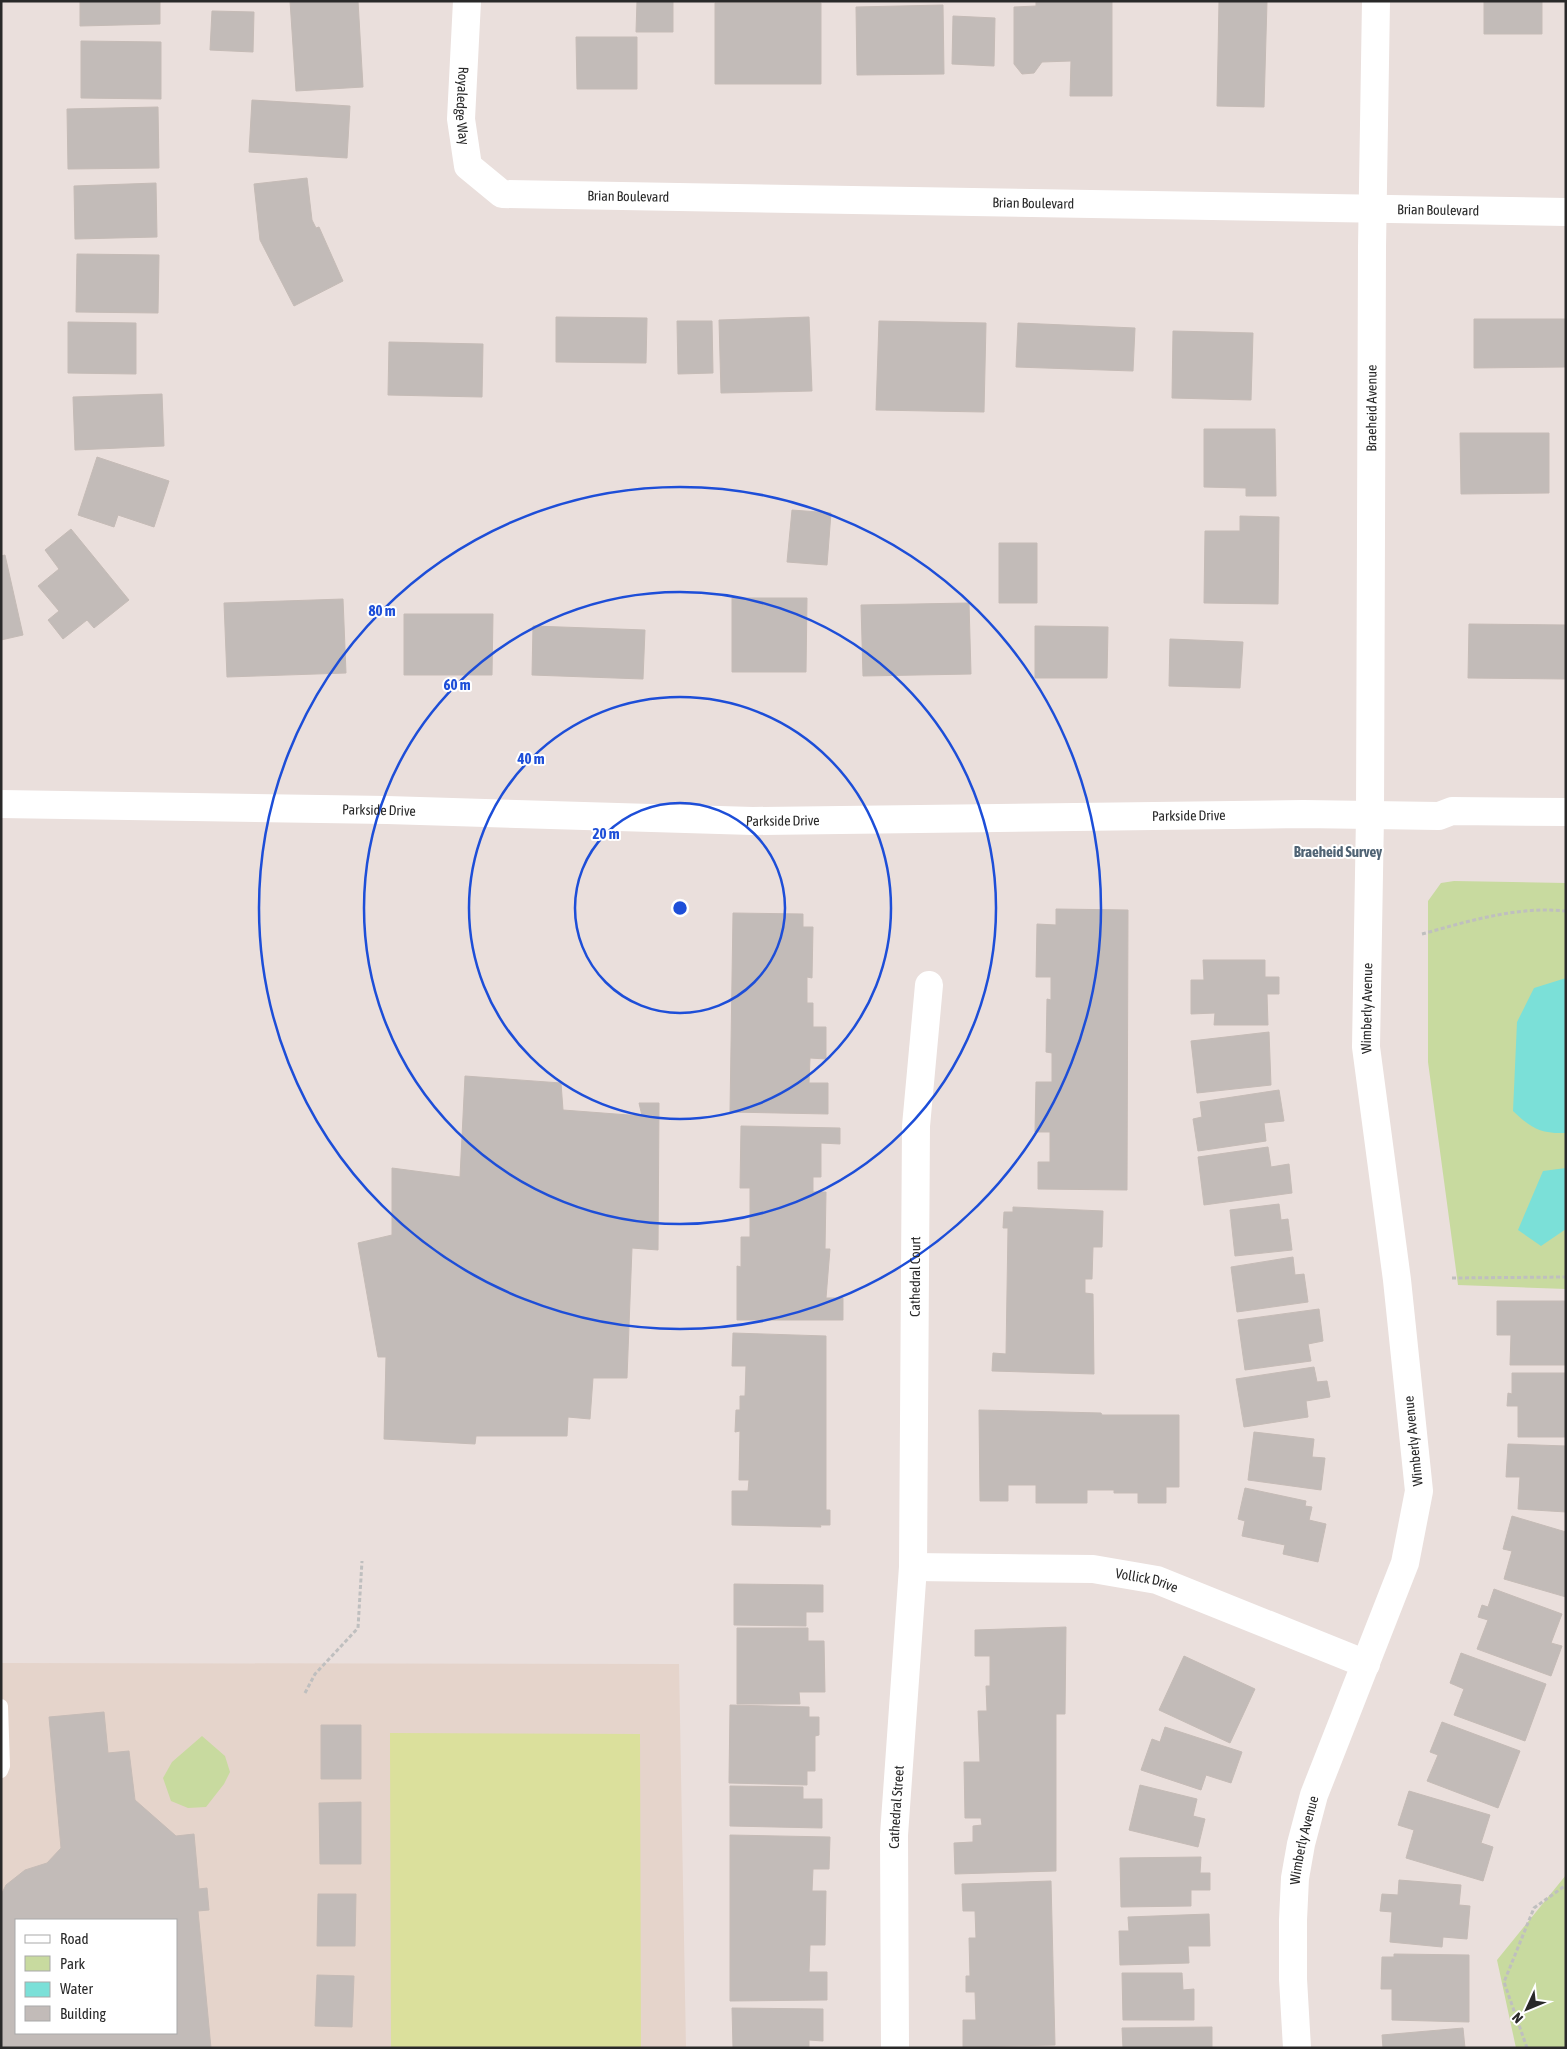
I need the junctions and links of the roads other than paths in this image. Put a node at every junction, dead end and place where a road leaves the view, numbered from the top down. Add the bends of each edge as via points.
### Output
1 (467, 1) edge
2 (1376, 1) edge
3 (502, 194) joint
4 (1372, 210) junction
5 (1566, 212) edge
6 (1, 804) edge
7 (1566, 812) edge
8 (1370, 816) junction
9 (929, 985) dead end
10 (913, 1567) junction
11 (1366, 1664) junction
12 (1, 1706) edge
13 (1, 1771) edge
14 (895, 2048) edge
15 (1297, 2048) edge

1 - 3 street, Royaledge Way via 461,119 468,166
2 - 4 street, Braeheid Avenue
3 - 4 street, Brian Boulevard
4 - 5 street, Brian Boulevard
4 - 8 street, Braeheid Avenue
6 - 8 street, Parkside Drive via 387,810 753,821
7 - 8 street, Parkside Drive via 1452,811 1439,816
8 - 11 street, Wimberly Avenue via 1366,1047 1397,1280 1419,1491 1405,1563
9 - 10 street, Cathedral Court via 916,1126
10 - 11 street, Vollick Drive via 1093,1569 1140,1576
10 - 14 street, Cathedral Street via 894,1835
11 - 15 street, Wimberly Avenue via 1314,1796 1295,1878 1293,1979
12 - 13 lane

